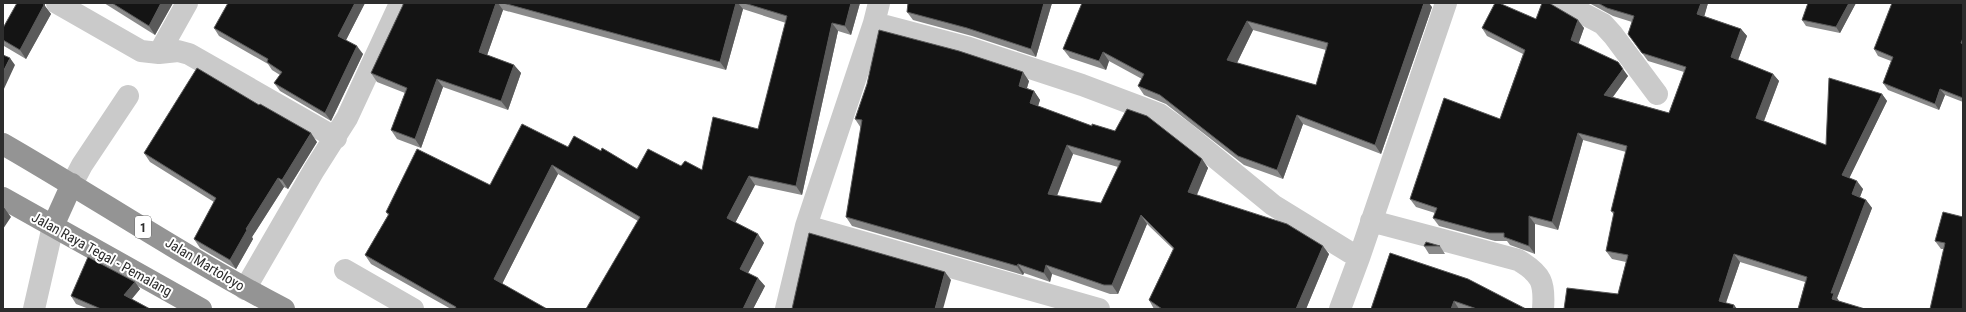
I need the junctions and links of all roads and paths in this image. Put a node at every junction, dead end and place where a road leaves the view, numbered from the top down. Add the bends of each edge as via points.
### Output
1 (57, 3) edge
2 (187, 3) edge
3 (1446, 3) edge
4 (1563, 3) edge
5 (398, 8) dead end
6 (876, 13) edge
7 (159, 53) junction
8 (1657, 94) dead end
9 (128, 96) dead end
10 (336, 138) junction
11 (3, 144) edge
12 (72, 184) junction
13 (3, 198) edge
14 (1371, 221) junction
15 (53, 226) junction
16 (806, 226) junction
17 (1359, 258) junction
18 (345, 270) dead end
19 (245, 289) junction
20 (34, 309) edge
21 (201, 309) edge
22 (284, 309) edge
23 (413, 309) edge
24 (786, 309) edge
25 (1099, 309) edge
26 (1340, 309) edge
27 (1543, 309) edge

1 - 7 street via 141,51
2 - 7 street
3 - 14 street
4 - 8 street via 1603,24
5 - 10 street
6 - 16 street
6 - 17 street via 1159,114 1273,205
7 - 10 street via 178,51 189,54
9 - 12 street
10 - 19 street via 314,170
11 - 12 highway, Jalan Martoloyo / 1
12 - 15 highway
12 - 19 highway, Jalan Martoloyo / 1
13 - 15 highway, Jalan Raya Tegal - Pemalang
14 - 17 street
14 - 27 street via 1518,260 1532,268 1541,280 1544,292
15 - 20 street
15 - 21 highway, Jalan Raya Tegal - Pemalang
16 - 24 street
16 - 25 street
17 - 26 street
18 - 23 street
19 - 22 highway, Jalan Martoloyo / 1

